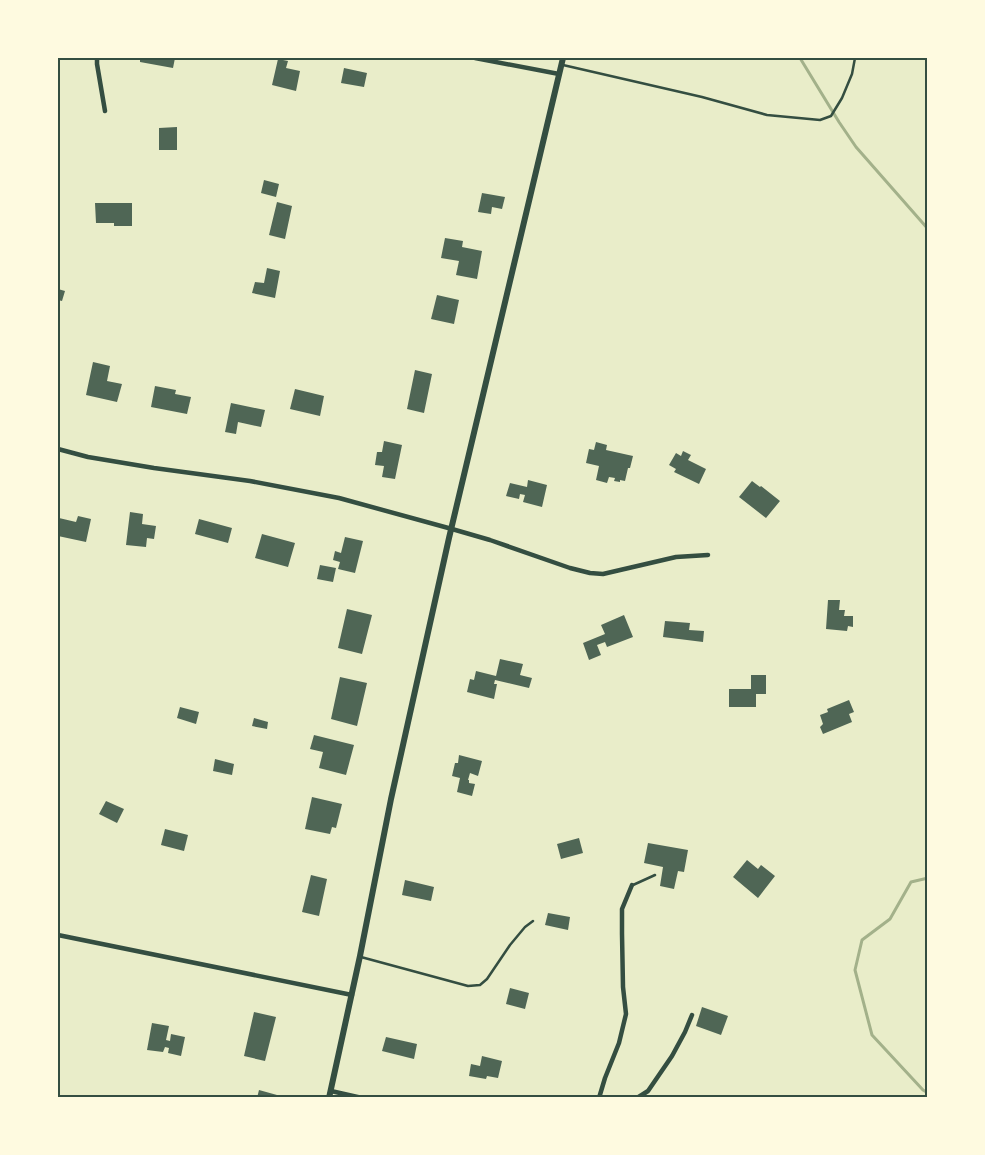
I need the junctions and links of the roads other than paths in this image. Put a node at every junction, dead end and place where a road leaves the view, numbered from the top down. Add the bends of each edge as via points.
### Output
1 (97, 58) edge
2 (475, 58) edge
3 (855, 58) edge
4 (562, 61) edge
5 (559, 74) junction
6 (105, 111) dead end
7 (58, 449) edge
8 (452, 529) junction
9 (708, 555) dead end
10 (655, 875) dead end
11 (632, 885) joint
12 (533, 921) dead end
13 (58, 935) edge
14 (360, 956) junction
15 (352, 995) junction
16 (692, 1015) dead end
17 (330, 1094) edge
18 (362, 1098) edge
19 (599, 1098) edge
20 (638, 1098) edge

1 - 6 street
2 - 5 street
3 - 4 lane via 842,98 830,116 820,120 767,115
4 - 5 main road
5 - 8 main road
7 - 8 street via 88,457 339,498
8 - 9 street via 590,573 604,574 676,557
8 - 14 main road via 391,799
10 - 11 lane
11 - 19 street via 622,909 626,1014
12 - 14 lane via 524,926 480,986 468,986
13 - 15 street
14 - 15 main road
15 - 17 main road
16 - 20 street via 672,1056 648,1091
17 - 18 street

